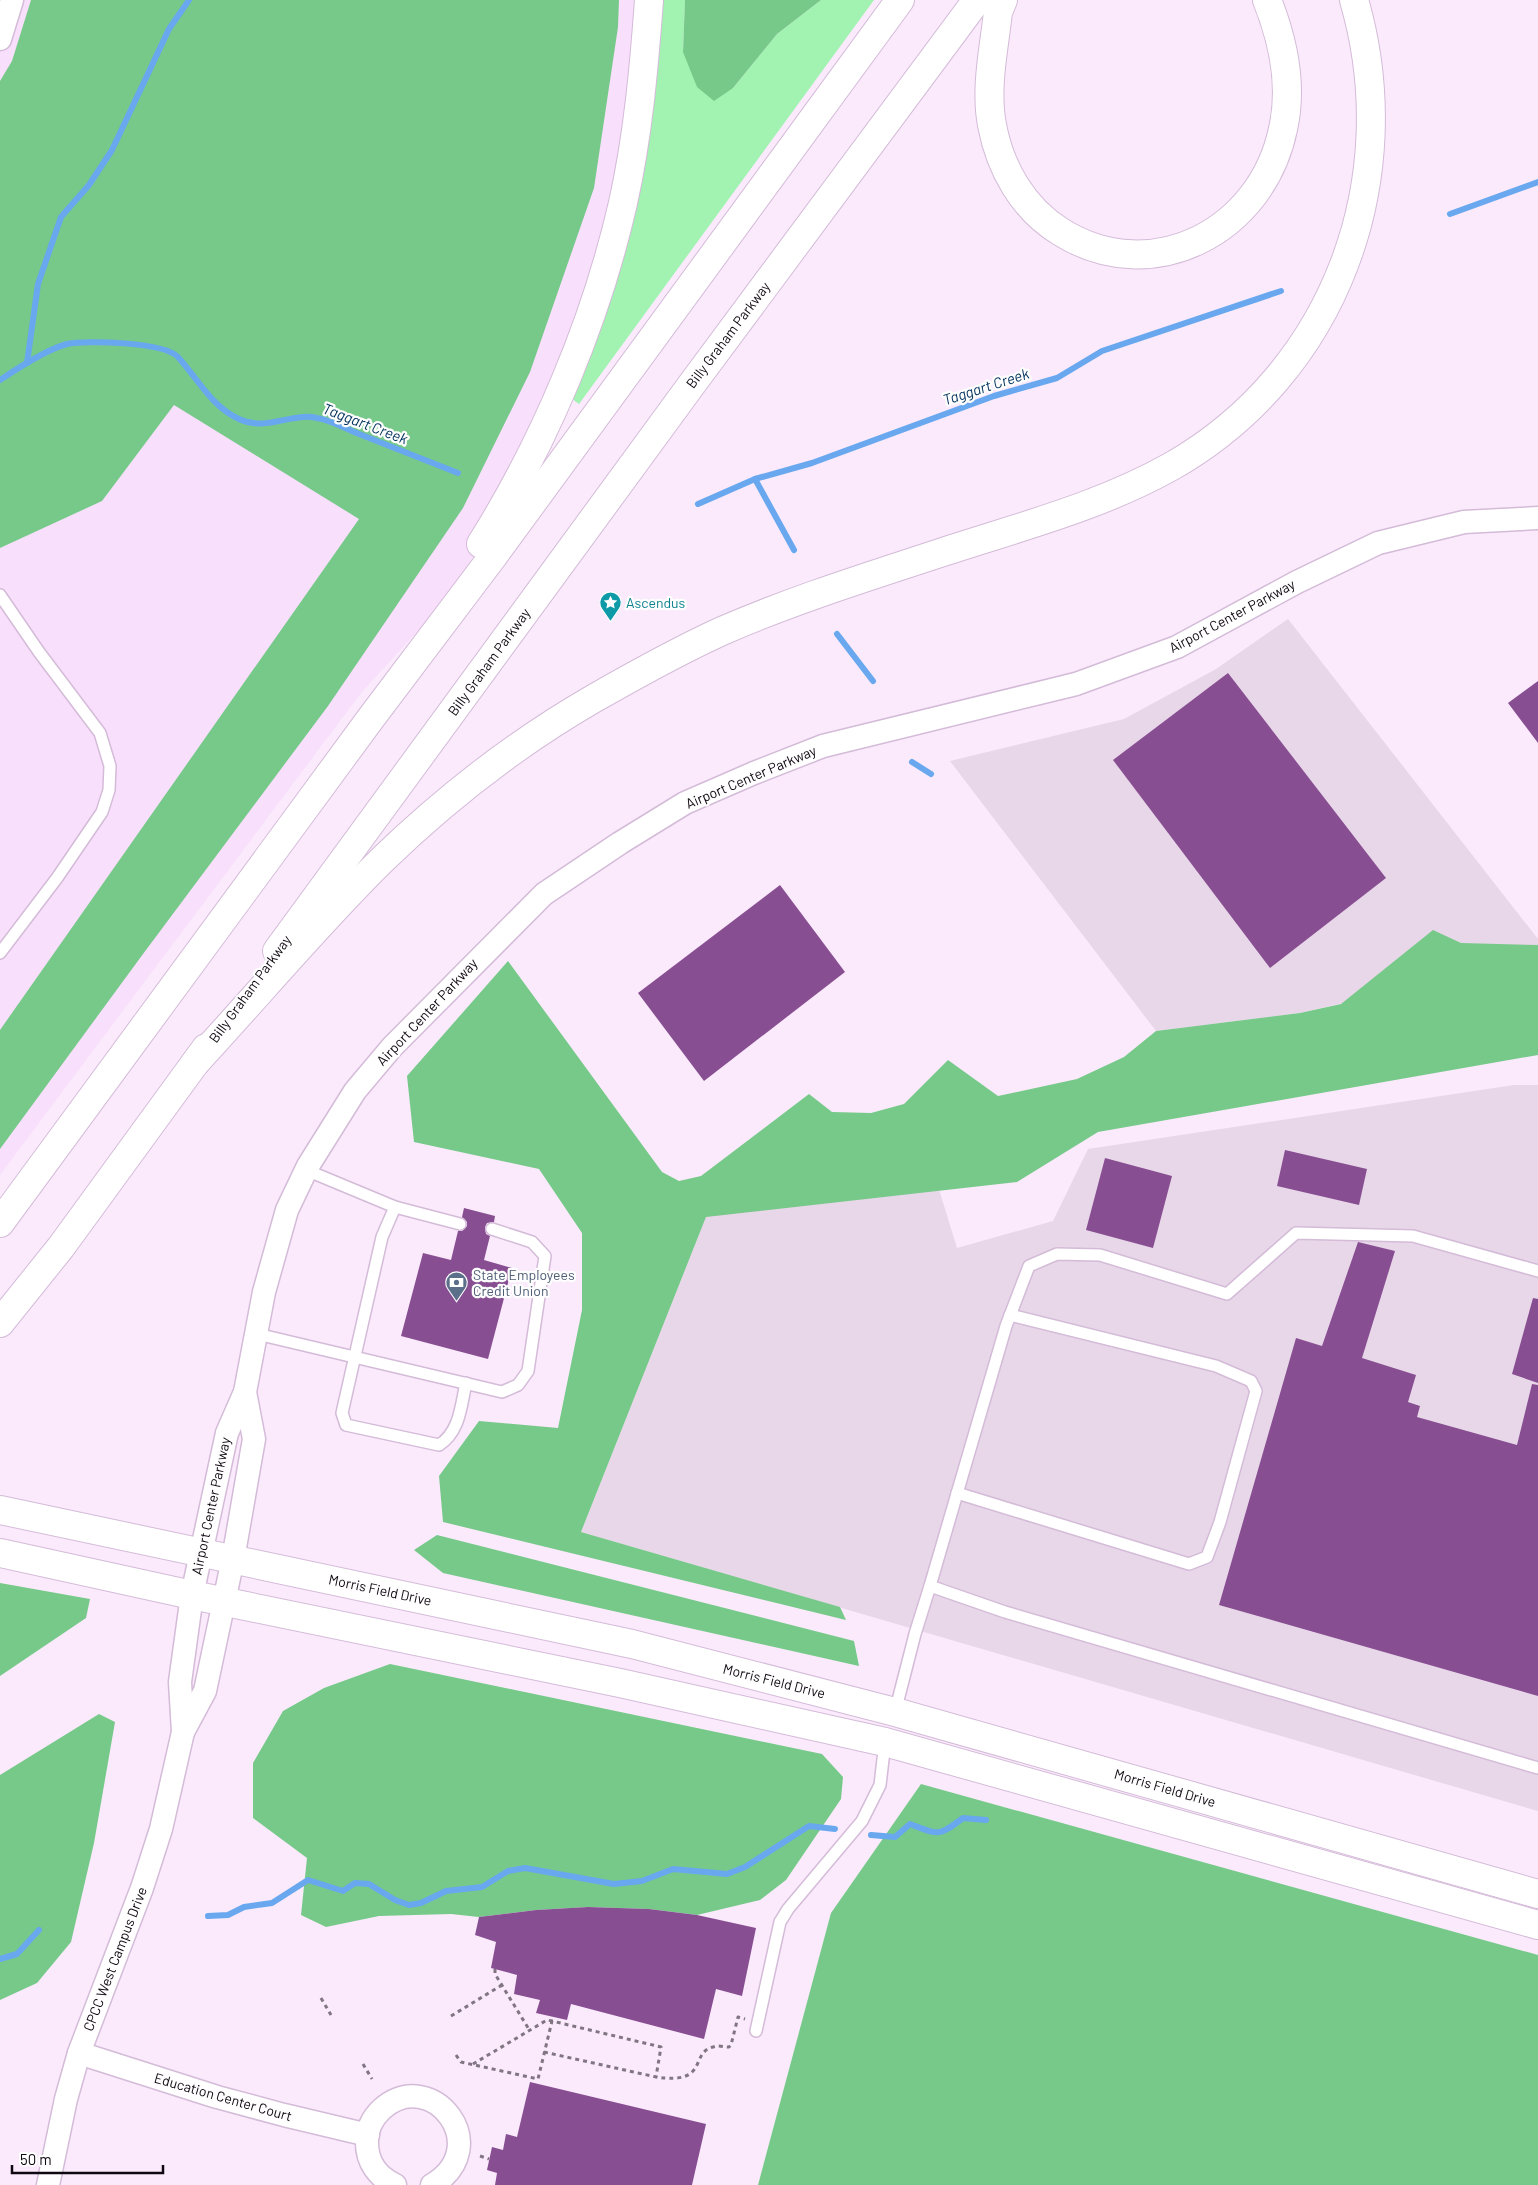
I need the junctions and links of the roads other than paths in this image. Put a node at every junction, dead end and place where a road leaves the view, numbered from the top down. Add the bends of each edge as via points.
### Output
1 (12, 0) edge
2 (649, 0) edge
3 (900, 0) edge
4 (978, 0) edge
5 (1003, 0) edge
6 (1267, 0) edge
7 (1354, 0) edge
8 (0, 39) edge
9 (1538, 518) edge
10 (0, 595) edge
11 (370, 718) junction
12 (0, 954) edge
13 (196, 1062) junction
14 (306, 1170) junction
15 (395, 1207) junction
16 (0, 1223) edge
17 (460, 1224) dead end
18 (492, 1229) dead end
19 (1538, 1271) edge
20 (1010, 1315) junction
21 (0, 1323) edge
22 (257, 1334) junction
23 (356, 1357) junction
24 (466, 1383) junction
25 (245, 1392) junction
26 (957, 1493) junction
27 (0, 1510) edge
28 (202, 1552) junction
29 (0, 1553) edge
30 (233, 1559) junction
31 (930, 1586) junction
32 (192, 1595) junction
33 (225, 1602) junction
34 (895, 1712) junction
35 (183, 1732) junction
36 (885, 1742) junction
37 (1538, 1768) edge
38 (1538, 1894) edge
39 (1538, 1925) edge
40 (756, 2031) dead end
41 (79, 2053) junction
42 (368, 2135) junction
43 (48, 2185) edge
44 (395, 2185) edge
45 (432, 2185) edge

1 - 8 street
2 - 11 main road via 636,124 623,202 611,249 575,355 509,499
3 - 11 main road via 494,555
4 - 13 main road, Billy Graham Parkway via 686,392
5 - 6 main road via 998,12 989,92 994,133 1015,187 1049,225 1073,240 1100,251 1130,255 1159,254 1188,246 1214,233 1233,218 1262,184 1276,157 1284,128 1286,99 1285,63 1279,30
7 - 13 main road via 1369,71 1372,117 1370,166 1354,239 1338,284 1316,326 1289,366 1253,405 1194,452 1120,493 798,601 655,664 586,703 527,741 458,793 383,860
9 - 14 street, Airport Center Parkway via 1464,522 1378,543 1296,582 1177,647 1076,684 823,746 685,803 544,894 392,1047 355,1091
10 - 12 lane via 88,713 100,733 110,766 109,790 102,812
11 - 16 main road
13 - 21 main road, Billy Graham Parkway via 61,1246
14 - 15 lane
14 - 22 street, Airport Center Parkway via 287,1210 264,1292
15 - 17 lane
15 - 23 lane via 382,1237
18 - 24 lane via 532,1242 545,1256 528,1370 518,1385 502,1392
19 - 20 lane via 1413,1236 1296,1234 1227,1294 1100,1255 1057,1254 1029,1266
20 - 26 lane
20 - 26 lane via 1216,1366 1251,1382 1256,1391 1220,1522 1207,1558 1189,1564
22 - 23 lane
22 - 25 street, Airport Center Parkway
23 - 24 lane
23 - 24 lane via 342,1413 346,1425 440,1445 456,1428
25 - 28 street, Airport Center Parkway via 227,1433
25 - 30 street, Airport Center Parkway via 254,1439
26 - 31 lane
27 - 28 main road, Morris Field Drive
28 - 30 main road, Morris Field Drive
28 - 32 street, Airport Center Parkway
29 - 32 main road
30 - 33 street, CPCC West Campus Drive
30 - 34 main road, Morris Field Drive via 632,1644
31 - 34 lane
31 - 37 lane via 1006,1612
32 - 33 main road
32 - 35 street, CPCC West Campus Drive via 180,1682
33 - 35 street, CPCC West Campus Drive via 205,1690
33 - 36 main road via 620,1682
34 - 36 main road
34 - 38 main road, Morris Field Drive
35 - 41 street, CPCC West Campus Drive via 161,1829 142,1888
36 - 39 main road
36 - 40 lane via 880,1785 862,1821 780,1922
41 - 42 street, Education Center Court via 217,2097
41 - 43 street, CPCC West Campus Drive
42 - 44 street via 366,2142 374,2167
42 - 45 street via 377,2114 402,2098 427,2099 445,2110 459,2137 458,2152 453,2167

